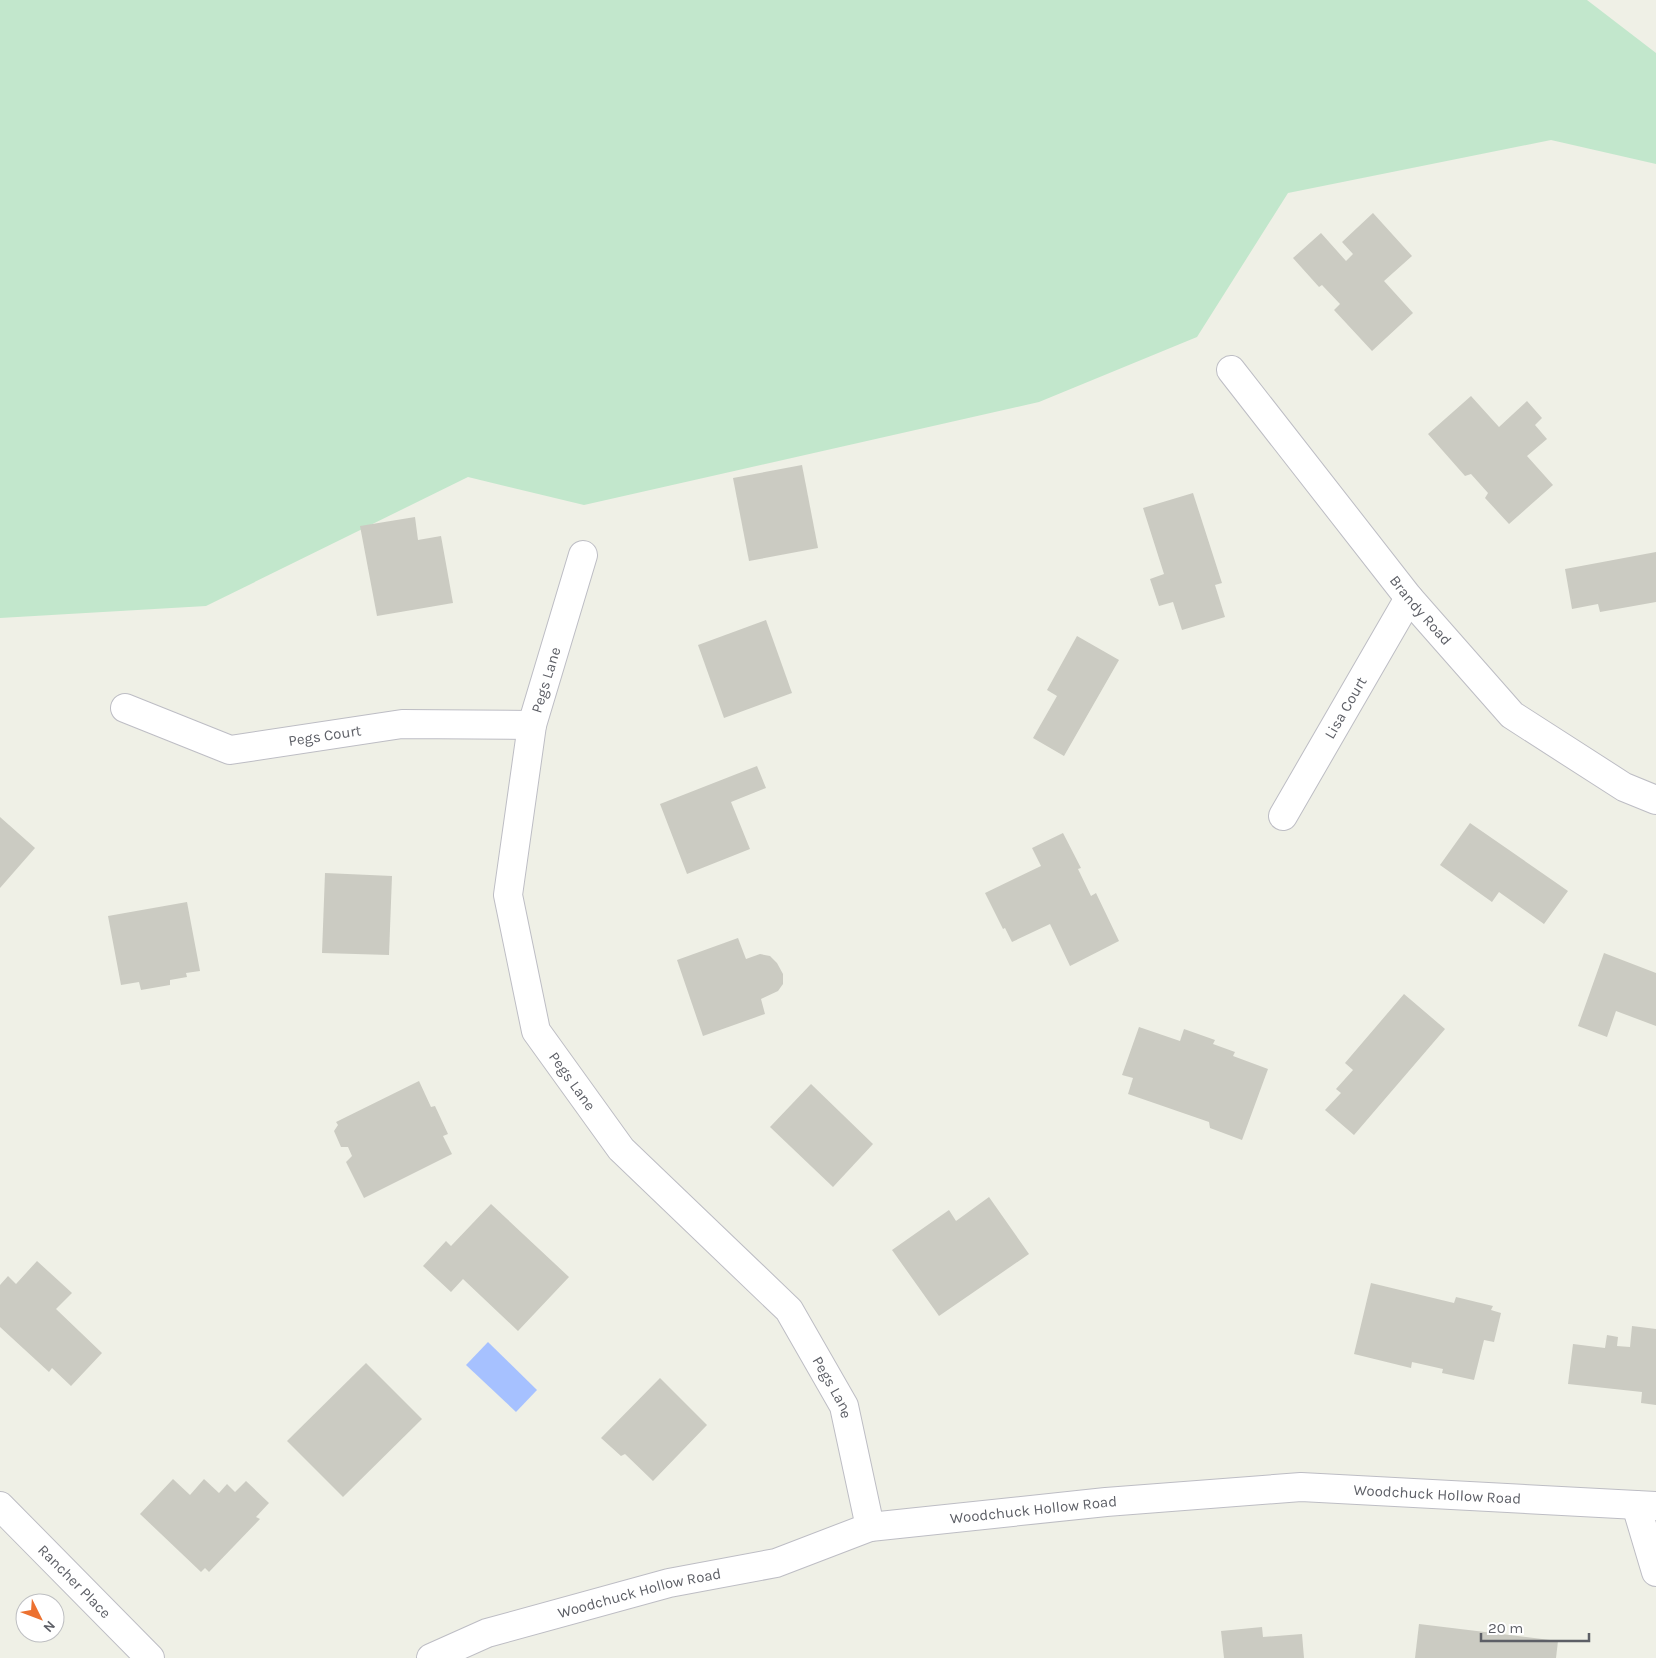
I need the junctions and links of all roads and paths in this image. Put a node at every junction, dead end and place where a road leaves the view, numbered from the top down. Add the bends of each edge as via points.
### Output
1 (1231, 370) dead end
2 (583, 556) dead end
3 (1408, 598) junction
4 (125, 708) dead end
5 (532, 725) junction
6 (1656, 800) edge
7 (1283, 816) dead end
8 (0, 1506) edge
9 (1646, 1506) edge
10 (870, 1527) junction
11 (1656, 1572) edge
12 (150, 1658) edge
13 (431, 1658) edge

1 - 3 street, Brandy Road
2 - 5 street, Pegs Lane
3 - 6 street, Brandy Road via 1512,715 1624,787
3 - 7 street, Lisa Court
4 - 5 street, Pegs Court via 230,750 402,724
5 - 10 street, Pegs Lane via 508,895 536,1031 621,1149 789,1310 844,1406
8 - 12 street, Rancher Place
9 - 10 street, Woodchuck Hollow Road via 1301,1487 1106,1502
9 - 11 street
10 - 13 street, Woodchuck Hollow Road via 776,1563 669,1583 486,1633

